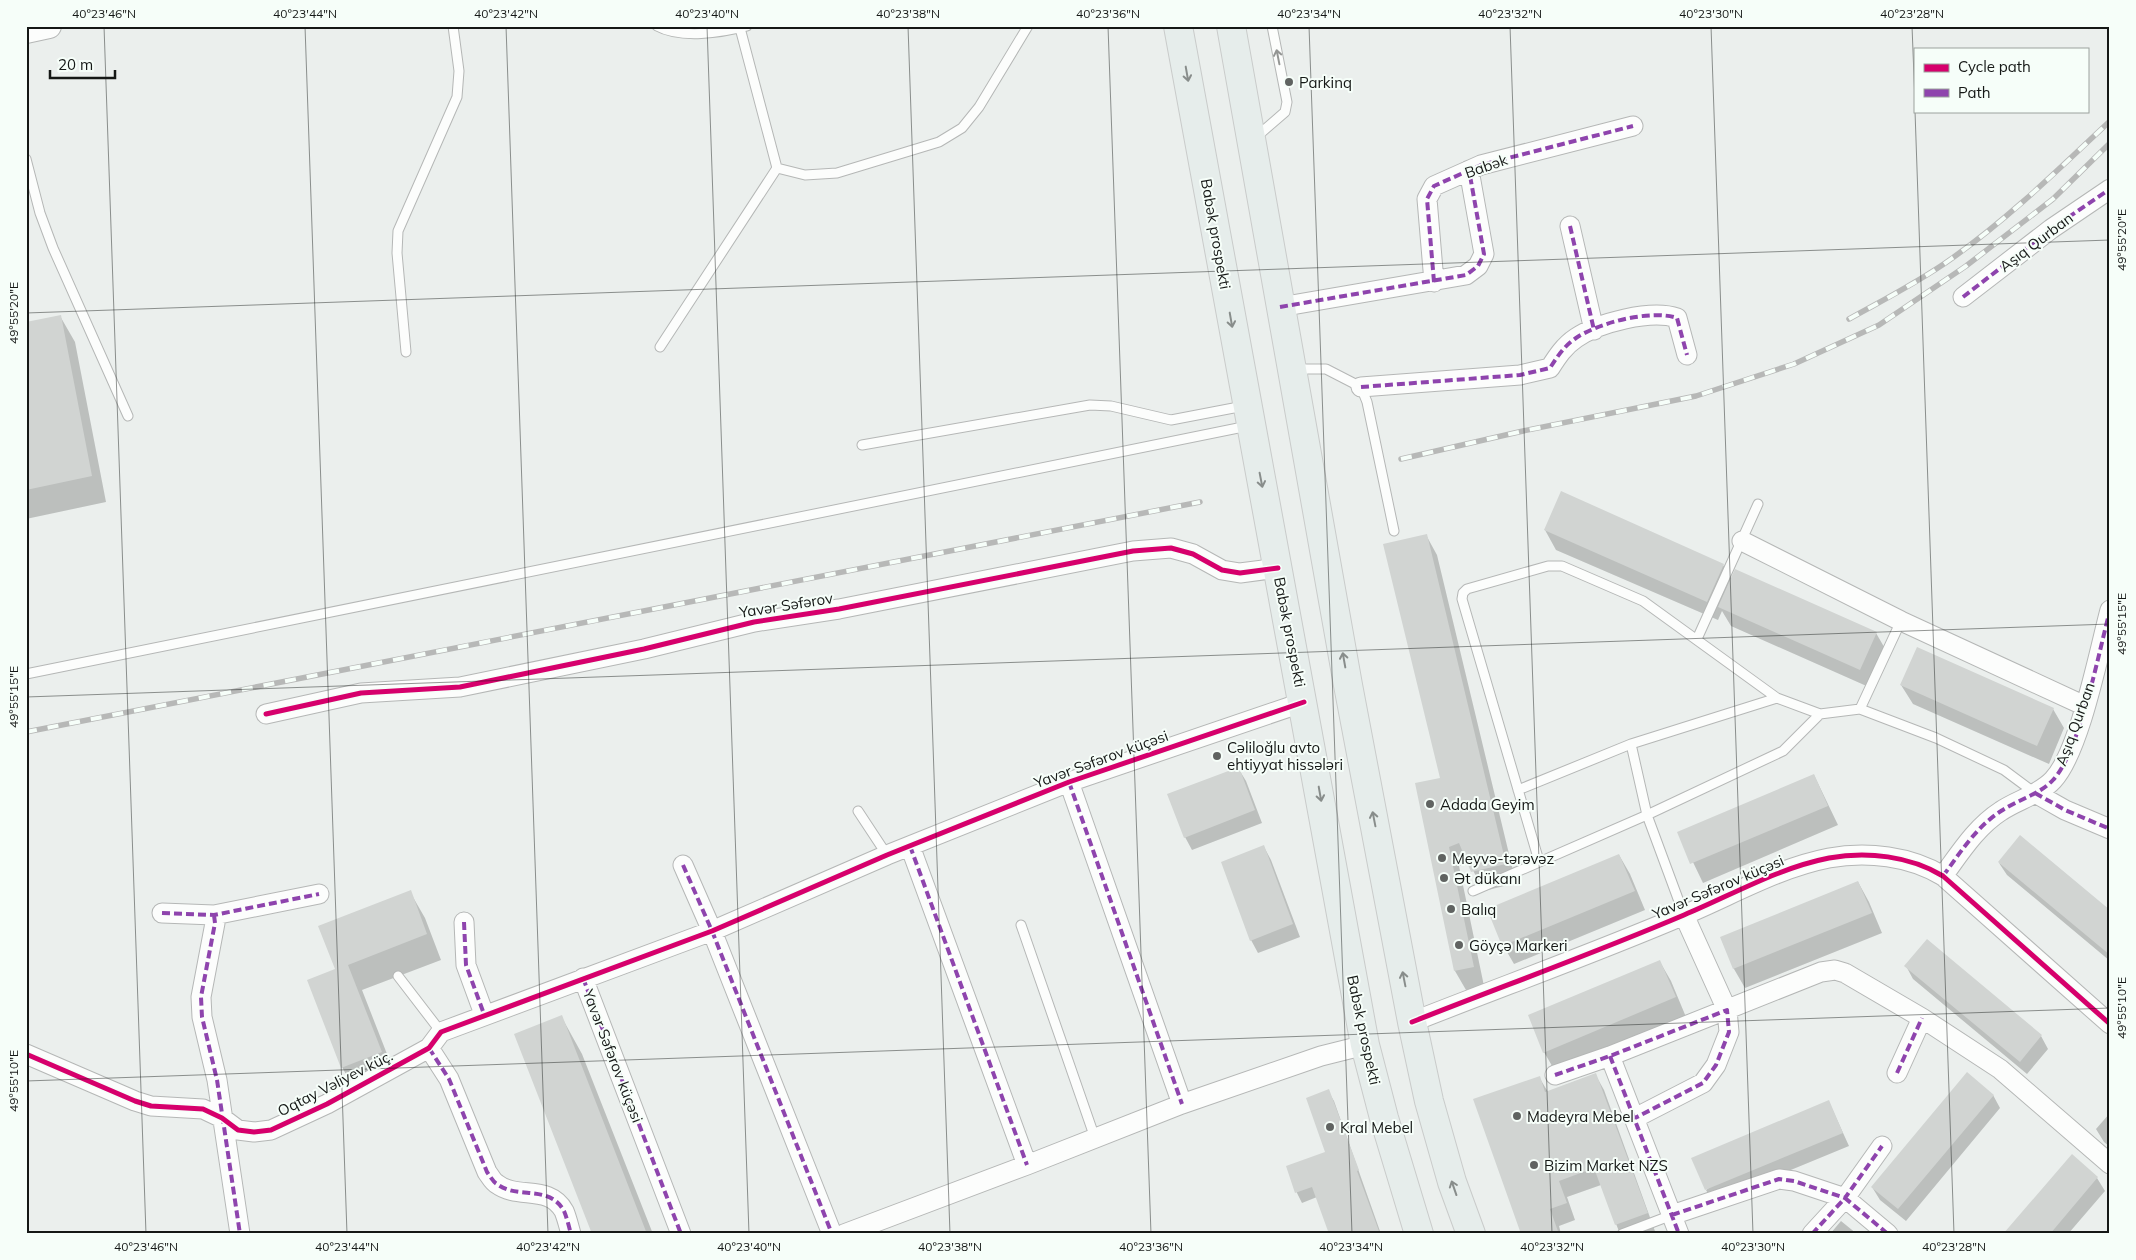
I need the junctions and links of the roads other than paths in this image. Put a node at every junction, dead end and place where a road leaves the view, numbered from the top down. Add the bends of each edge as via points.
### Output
1 (49, 26) edge
2 (453, 26) edge
3 (657, 26) edge
4 (1028, 26) edge
5 (1178, 26) edge
6 (1231, 26) edge
7 (1272, 26) edge
8 (744, 27) edge
9 (26, 31) edge
10 (1633, 126) dead end
11 (1252, 141) junction
12 (26, 159) edge
13 (777, 168) junction
14 (1470, 170) junction
15 (2110, 189) edge
16 (1570, 226) dead end
17 (1434, 282) junction
18 (1963, 297) dead end
19 (1280, 307) junction
20 (1594, 330) junction
21 (660, 347) dead end
22 (406, 352) dead end
23 (1688, 355) dead end
24 (1291, 369) junction
25 (1361, 387) junction
26 (128, 416) dead end
27 (1249, 416) junction
28 (862, 445) dead end
29 (1758, 504) dead end
30 (1394, 531) dead end
31 (1742, 541) junction
32 (1278, 568) junction
33 (2110, 610) edge
34 (1901, 621) junction
35 (1697, 639) junction
36 (26, 674) edge
37 (1777, 698) junction
38 (1304, 702) junction
39 (2084, 706) junction
40 (1860, 709) junction
41 (266, 714) dead end
42 (1820, 714) junction
43 (1631, 744) junction
44 (1070, 782) junction
45 (1518, 790) junction
46 (2035, 793) junction
47 (858, 811) dead end
48 (1647, 816) junction
49 (2110, 829) edge
50 (910, 846) junction
51 (887, 855) junction
52 (1539, 861) junction
53 (683, 865) dead end
54 (1943, 876) junction
55 (1473, 891) dead end
56 (319, 894) dead end
57 (162, 913) dead end
58 (214, 915) junction
59 (1684, 915) junction
60 (464, 922) dead end
61 (1021, 925) dead end
62 (712, 931) junction
63 (398, 976) dead end
64 (583, 978) junction
65 (1727, 1010) junction
66 (484, 1014) junction
67 (1922, 1018) junction
68 (1412, 1022) junction
69 (2110, 1024) edge
70 (441, 1032) junction
71 (1365, 1045) junction
72 (429, 1048) junction
73 (26, 1054) edge
74 (1610, 1056) junction
75 (1897, 1073) dead end
76 (1554, 1074) dead end
77 (1182, 1104) junction
78 (222, 1118) junction
79 (1634, 1118) junction
80 (1095, 1138) junction
81 (1882, 1146) dead end
82 (2110, 1164) edge
83 (1027, 1165) junction
84 (1845, 1198) junction
85 (1672, 1215) junction
86 (240, 1234) edge
87 (571, 1234) edge
88 (681, 1234) edge
89 (832, 1234) edge
90 (844, 1234) edge
91 (1419, 1234) edge
92 (1470, 1234) edge
93 (1622, 1234) edge
94 (1679, 1234) edge
95 (1812, 1234) edge
96 (1888, 1234) edge

1 - 9 street
2 - 22 lane via 460,70 458,97 398,231
3 - 8 lane via 666,31 700,33
4 - 13 lane via 979,107 962,128 939,142 837,174 805,175
5 -> 27 main road, Babək prospekti
6 - 11 main road
11 -> 7 lane via 1286,112 1287,102
8 - 13 lane
10 - 14 street, Babək via 1481,164
11 - 19 main road
12 - 26 lane via 53,248
13 - 21 lane
14 - 17 street, Babək via 1434,186 1427,199
14 - 17 street via 1484,254 1478,266 1466,275
15 - 18 street, Aşıq Qurban via 2051,229
16 - 20 street
17 - 19 street
19 - 24 main road
20 - 23 street via 1615,322 1664,314 1677,318
20 - 25 street via 1576,338 1561,351 1550,368 1535,372
24 - 25 lane via 1326,369
68 -> 24 main road
25 - 30 lane
27 - 28 lane via 1172,420 1111,406 1090,405
27 -> 32 main road, Babək prospekti
27 - 36 lane
29 - 31 lane
31 - 34 street
31 - 35 lane
32 - 38 main road, Babək prospekti
32 - 41 street, Yavər Səfərov via 1240,572 1222,570 1193,554 1171,548 1133,551 839,609 754,622 644,650 460,687 362,693
33 - 39 street, Aşıq Qurban
34 - 39 street
34 - 40 lane
35 - 37 lane
35 - 45 lane via 1643,601 1562,566 1548,566 1463,593 1462,599
37 - 42 lane
37 - 43 lane
38 - 44 street, Yavər Səfərov küçəsi
38 -> 71 main road, Babək prospekti
39 - 46 street, Aşıq Qurban via 2066,761 2053,780
40 - 42 lane
40 - 46 lane via 1936,738 2004,770
42 - 48 lane via 1783,751
43 - 45 lane
43 - 48 lane
44 - 50 street, Yavər Səfərov küçəsi
44 - 77 street, Yavər Səfərov küçəsi
45 - 52 lane
46 - 49 street
46 - 54 street, Aşıq Qurban via 2001,810 1981,826
47 - 51 lane
48 - 52 lane
48 - 59 lane
50 - 51 street, Yavər Səfərov küçəsi
50 - 83 street
51 - 62 street, Yavər Səfərov küçəsi
52 - 55 lane
53 - 62 street
54 - 59 street, Yavər Səfərov küçəsi via 1924,865 1901,859 1866,856 1830,858 1782,871
54 - 69 street, Yavər Səfərov küçəsi
56 - 58 street
57 - 58 street
58 - 78 street via 216,923 201,997
59 - 65 street
59 - 68 street, Yavər Səfərov küçəsi
60 - 66 street via 466,965
61 - 80 lane
62 - 64 street, Yavər Səfərov küçəsi
62 - 89 street
63 - 70 lane
64 - 66 street
64 - 88 street, Yavər Səfərov küçəsi
65 - 67 street via 1821,972 1835,970 1845,972
65 - 74 street
65 - 79 street via 1729,1032 1716,1065 1703,1083
66 - 70 street
67 - 75 street
67 - 82 street via 2000,1069
92 -> 68 main road via 1429,1101
70 - 72 street
71 - 77 street via 1321,1056
71 - 91 main road, Babək prospekti
72 - 78 street, Oqtay Vəliyev küç. via 327,1104 271,1130 238,1130
72 - 87 street via 449,1079 487,1172 496,1184 512,1191 545,1194 555,1200 564,1211
73 - 78 street, Oqtay Vəliyev küç. via 135,1101 151,1106 203,1109
74 - 76 street
74 - 79 street
77 - 80 street
78 - 86 street
79 - 85 street
80 - 83 street
81 - 84 street
83 - 90 street
84 - 85 street via 1779,1179
84 - 95 street
84 - 96 street
85 - 93 lane
85 - 94 street

